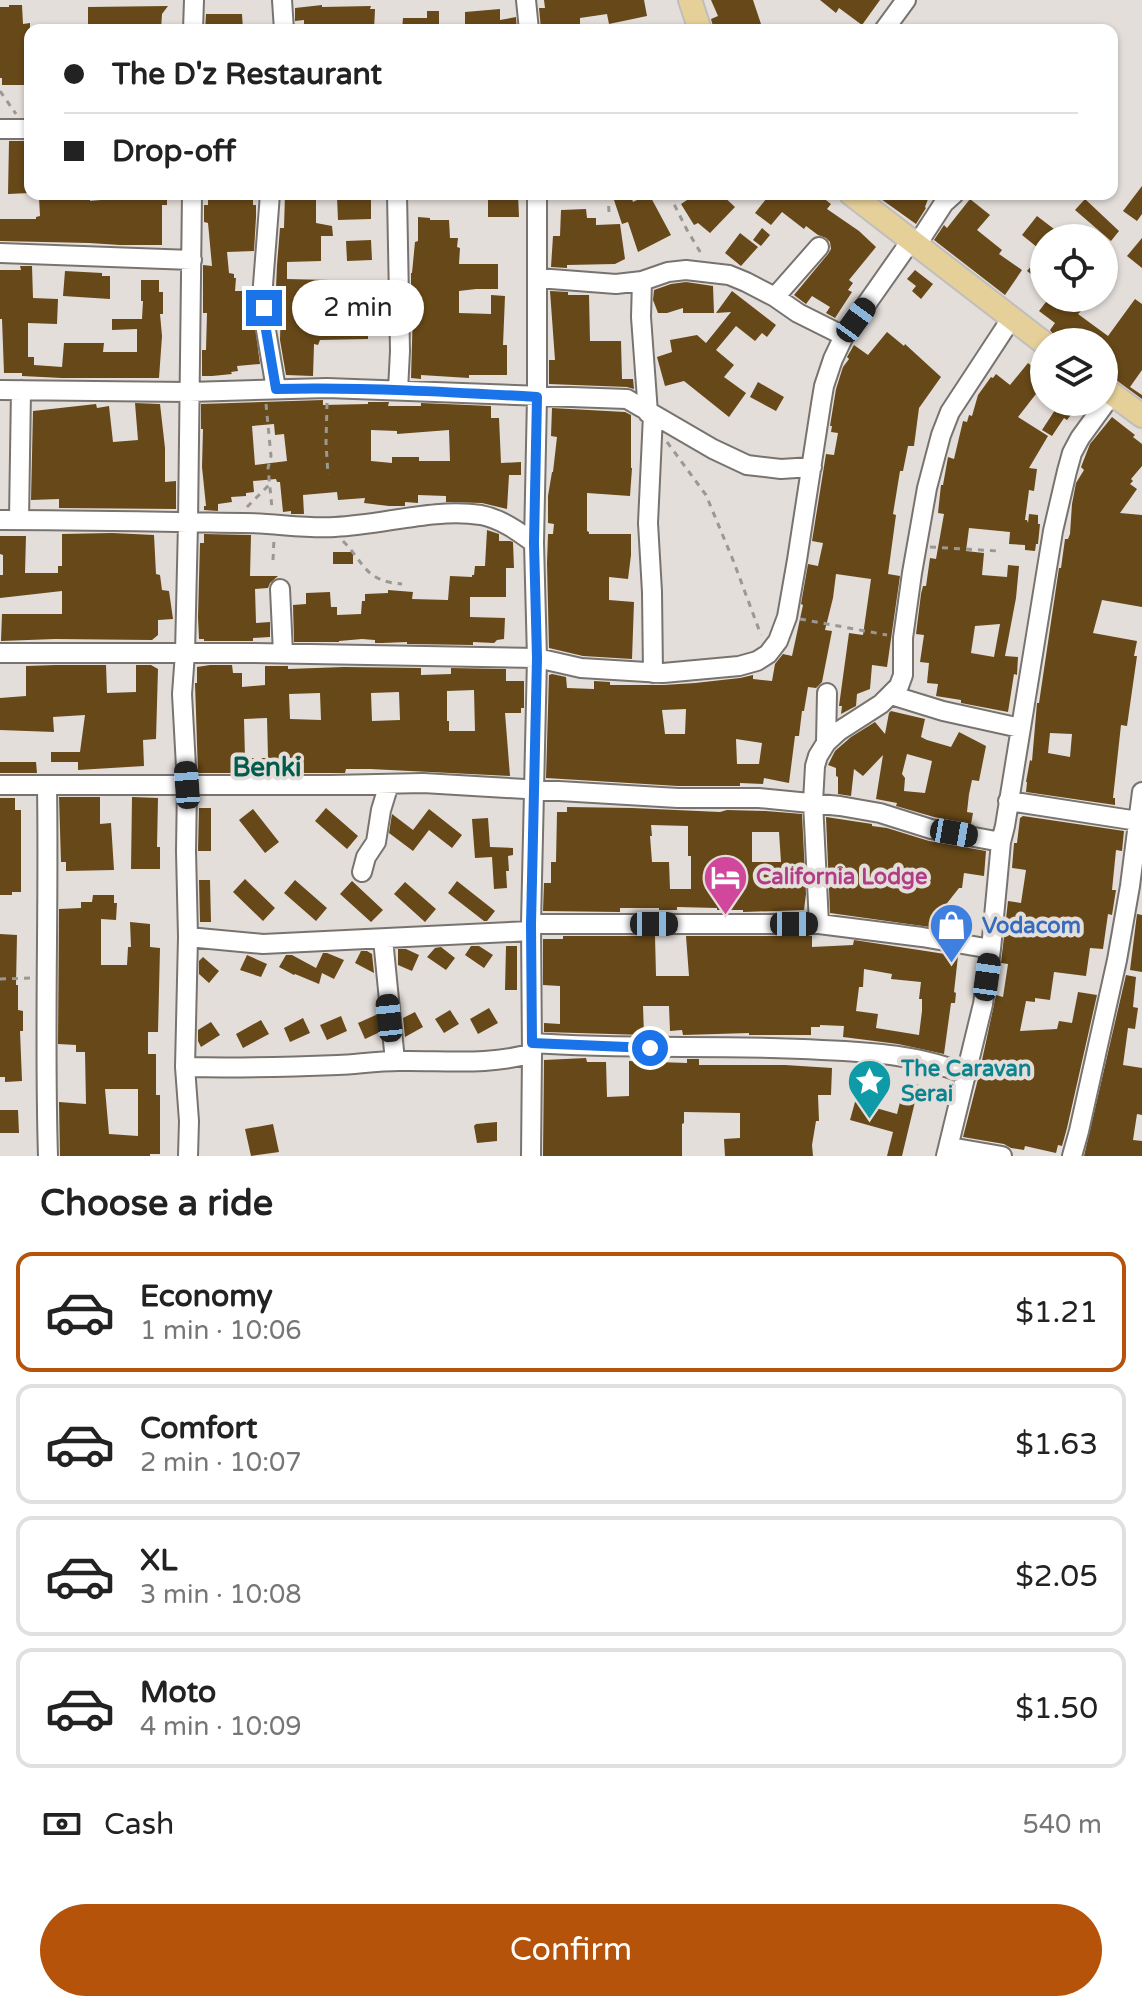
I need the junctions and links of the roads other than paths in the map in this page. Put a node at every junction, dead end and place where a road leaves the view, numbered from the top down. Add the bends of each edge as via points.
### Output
1 (194, 0) edge
2 (282, 0) edge
3 (526, 0) edge
4 (690, 0) edge
5 (906, 0) edge
6 (193, 24) edge
7 (284, 24) edge
8 (528, 24) edge
9 (698, 24) edge
10 (888, 24) edge
11 (0, 129) edge
12 (24, 129) edge
13 (192, 200) edge
14 (270, 200) edge
15 (397, 200) edge
16 (537, 200) edge
17 (858, 200) edge
18 (947, 200) edge
19 (913, 244) junction
20 (819, 247) dead end
21 (0, 253) edge
22 (192, 260) junction
23 (538, 278) junction
24 (642, 281) junction
25 (775, 297) junction
26 (1011, 319) junction
27 (1030, 333) edge
28 (844, 336) junction
29 (271, 389) junction
30 (0, 390) edge
31 (21, 390) junction
32 (398, 390) junction
33 (189, 392) junction
34 (537, 397) junction
35 (1118, 398) edge
36 (1093, 416) edge
37 (1142, 416) edge
38 (651, 417) junction
39 (812, 467) junction
40 (10, 520) edge
41 (188, 523) junction
42 (534, 543) junction
43 (280, 589) dead end
44 (0, 653) edge
45 (185, 653) junction
46 (283, 653) junction
47 (537, 658) junction
48 (653, 673) junction
49 (827, 693) dead end
50 (891, 695) junction
51 (1020, 728) junction
52 (826, 743) junction
53 (389, 784) junction
54 (0, 785) edge
55 (47, 785) junction
56 (187, 785) junction
57 (534, 790) junction
58 (1142, 792) edge
59 (1008, 801) junction
60 (813, 802) junction
61 (1138, 821) junction
62 (1001, 842) junction
63 (362, 872) dead end
64 (819, 924) junction
65 (531, 928) junction
66 (188, 937) junction
67 (383, 939) junction
68 (991, 949) junction
69 (532, 1048) junction
70 (395, 1061) junction
71 (185, 1067) junction
72 (967, 1075) junction
73 (948, 1152) edge
74 (48, 1156) edge
75 (188, 1156) edge
76 (531, 1156) edge
77 (1002, 1156) edge
78 (1072, 1156) edge

1 - 6 street
2 - 7 street
3 - 8 street
4 - 9 main road
5 - 10 street
11 - 12 street
13 - 22 street
14 - 29 street via 263,285
15 - 32 street
16 - 23 street
17 - 19 main road
18 - 19 street
19 - 26 main road
19 - 28 street
20 - 25 street
21 - 22 street
22 - 33 street
23 - 24 street
23 - 34 street
24 - 25 street via 668,272 711,272
24 - 38 street
25 - 28 street
26 - 27 main road
26 - 50 street via 950,412 941,435 903,638 903,675
28 - 39 street via 824,386
29 - 32 street
29 - 33 street
30 - 31 street
31 - 33 street
31 - 40 street
32 - 34 street
33 - 41 street
34 - 38 street via 627,399
34 - 42 street
35 - 37 main road
36 - 51 street via 1067,471
38 - 39 street via 747,465
38 - 48 street
39 - 48 street via 787,617 768,654 739,666
40 - 41 street
41 - 42 street via 335,527 461,513 503,522
41 - 45 street
42 - 47 street
43 - 46 street
44 - 45 street
45 - 46 street
45 - 56 street
46 - 47 street
47 - 48 street via 581,668
47 - 57 street
49 - 52 street
50 - 51 street
50 - 52 street
51 - 59 street
52 - 60 street via 815,766
53 - 56 street
53 - 57 street
53 - 63 street via 376,842
54 - 55 street
55 - 56 street
55 - 74 street
56 - 66 street
57 - 60 street
57 - 65 street
58 - 61 street
59 - 61 street
59 - 62 street
60 - 62 street
60 - 64 street
61 - 78 street via 1117,960
62 - 68 street
64 - 65 street
64 - 68 street
65 - 67 street
65 - 69 street
66 - 67 street via 251,944
66 - 71 street
67 - 70 street
68 - 72 street
69 - 70 street via 517,1058
69 - 72 street via 850,1051 950,1067
69 - 76 street
70 - 71 street
71 - 75 street
72 - 73 street
73 - 77 street

